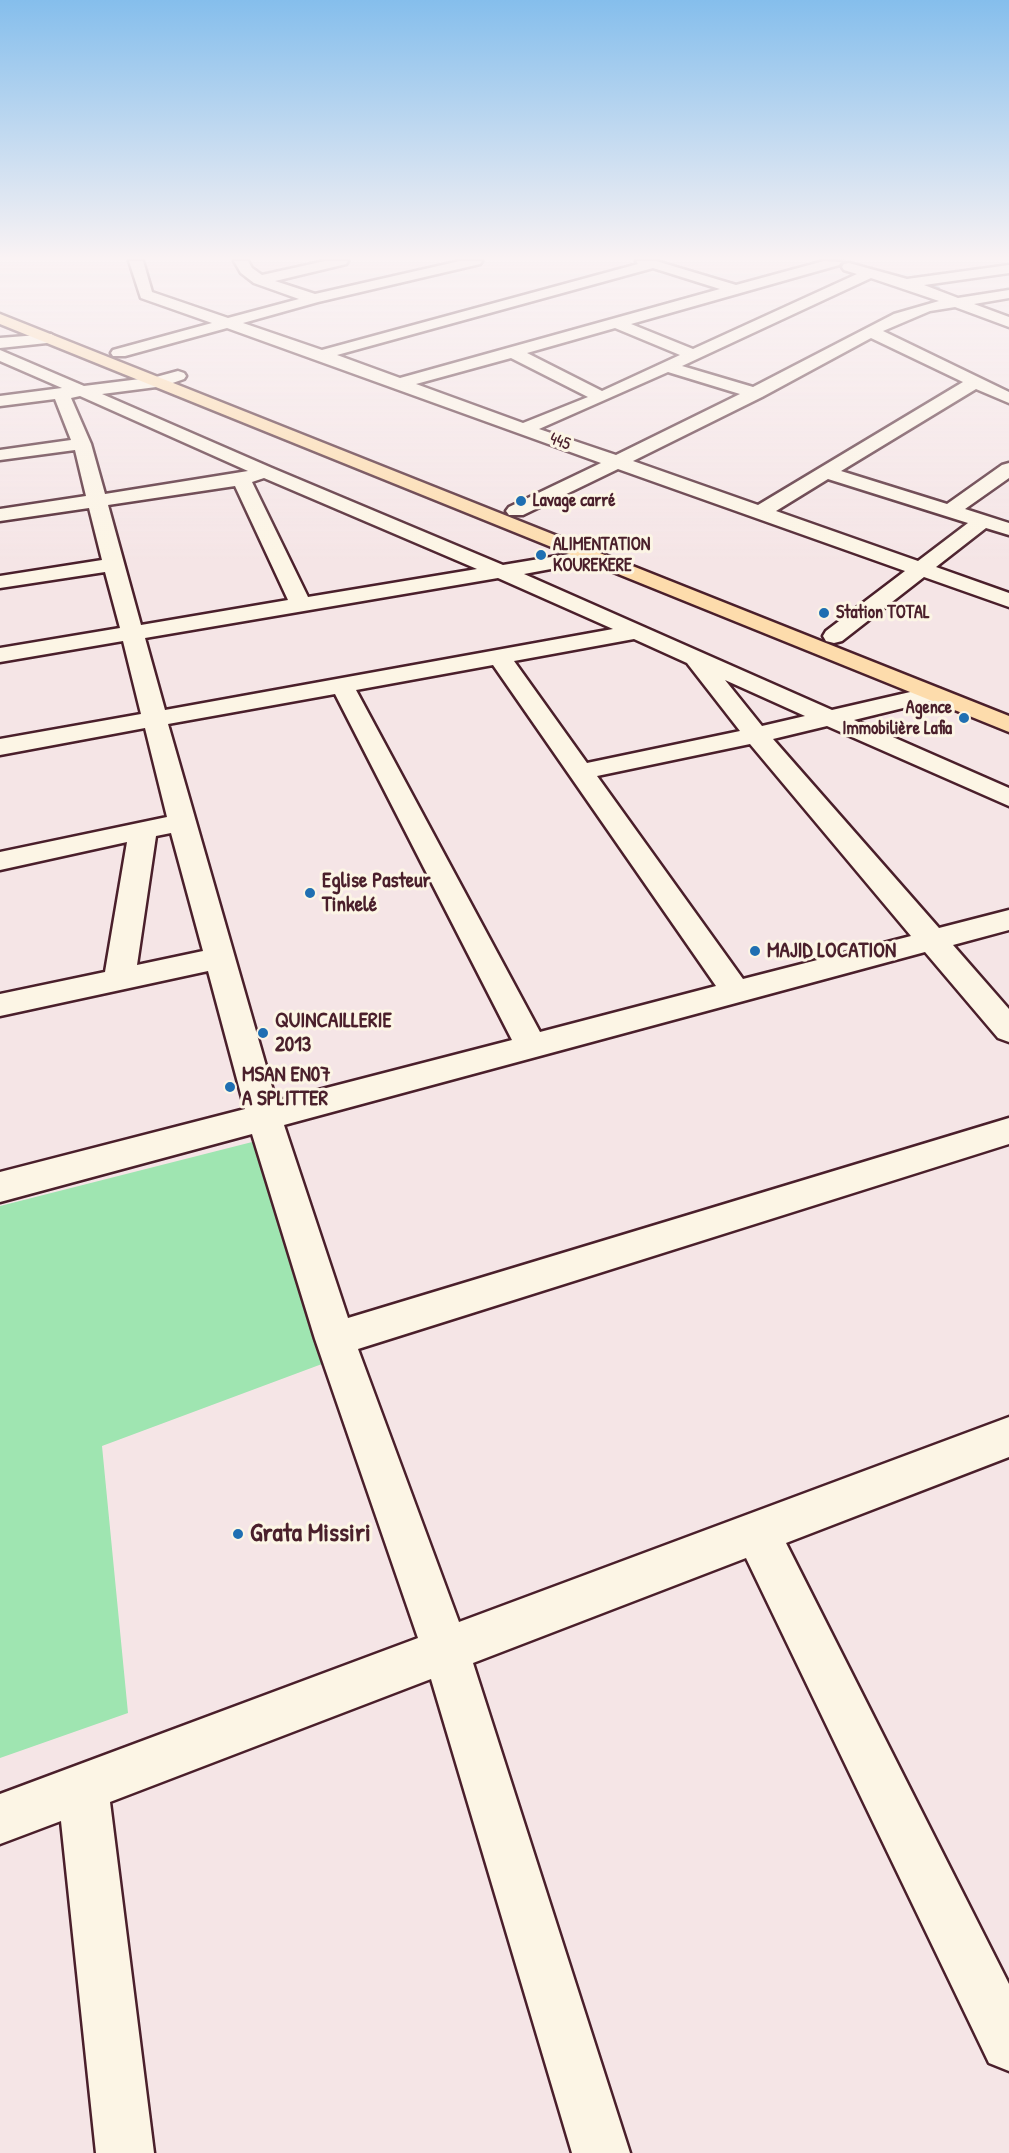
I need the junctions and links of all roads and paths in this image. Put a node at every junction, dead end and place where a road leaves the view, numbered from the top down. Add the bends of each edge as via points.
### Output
1 (12, 361) edge
2 (117, 361) edge
3 (134, 361) edge
4 (338, 361) edge
5 (483, 361) edge
6 (531, 361) edge
7 (677, 361) edge
8 (816, 361) edge
9 (935, 361) edge
10 (666, 367) junction
11 (168, 379) junction
12 (977, 381) junction
13 (399, 384) junction
14 (73, 393) junction
15 (756, 393) junction
16 (602, 397) junction
17 (1009, 398) edge
18 (0, 401) edge
19 (523, 429) junction
20 (82, 444) junction
21 (0, 455) edge
22 (617, 462) junction
23 (1009, 469) edge
24 (265, 472) junction
25 (825, 472) junction
26 (241, 479) junction
27 (95, 501) junction
28 (951, 510) junction
29 (516, 511) junction
30 (759, 513) junction
31 (0, 515) edge
32 (983, 521) junction
33 (1009, 529) edge
34 (587, 557) junction
35 (113, 566) junction
36 (920, 568) junction
37 (500, 571) junction
38 (0, 582) edge
39 (1009, 600) edge
40 (301, 605) junction
41 (636, 632) junction
42 (131, 633) junction
43 (834, 636) junction
44 (0, 655) edge
45 (499, 657) junction
46 (695, 658) junction
47 (342, 685) junction
48 (932, 694) junction
49 (1009, 706) edge
50 (829, 718) junction
51 (155, 719) junction
52 (1009, 725) edge
53 (756, 735) junction
54 (0, 747) edge
55 (580, 772) junction
56 (1009, 798) edge
57 (182, 822) junction
58 (143, 830) junction
59 (0, 861) edge
60 (1009, 920) edge
61 (932, 940) junction
62 (220, 958) junction
63 (119, 980) junction
64 (736, 992) junction
65 (0, 1005) edge
66 (1009, 1030) edge
67 (531, 1046) junction
68 (264, 1117) junction
69 (1009, 1131) edge
70 (0, 1187) edge
71 (335, 1340) junction
72 (1009, 1437) edge
73 (757, 1532) junction
74 (446, 1650) junction
75 (83, 1788) junction
76 (0, 1819) edge
77 (1009, 2043) edge
78 (125, 2153) edge
79 (601, 2153) edge

1 - 14 street
2 - 11 main road
3 - 11 main road
4 - 13 street, 445
5 - 13 street
6 - 16 street
7 - 10 street
8 - 15 street
9 - 12 street
10 - 15 street
10 - 16 street
11 - 14 street
11 - 29 main road
11 - 34 main road
12 - 17 street
12 - 25 street
13 - 19 street, 445
14 - 18 street
14 - 20 street
14 - 24 street
15 - 22 street
16 - 19 street
19 - 22 street, 445
20 - 21 street
20 - 27 street
22 - 29 street
22 - 30 street, 445
23 - 28 street
24 - 26 street
24 - 37 street
25 - 28 street
25 - 30 street
26 - 27 street
26 - 40 street
27 - 31 street
27 - 35 street
28 - 32 street
29 - 43 main road
30 - 36 street, 445
32 - 33 street
32 - 36 street
34 - 37 street
34 - 48 main road
35 - 38 street
35 - 42 street
36 - 39 street, 445
36 - 43 street
37 - 40 street
37 - 41 street
40 - 42 street
41 - 45 street
41 - 46 street
42 - 44 street
42 - 51 street
43 - 49 main road
45 - 47 street
45 - 55 street
46 - 50 street
46 - 53 street
47 - 51 street
47 - 67 street
48 - 50 street
48 - 52 main road
50 - 53 street
50 - 56 street
51 - 54 street
51 - 57 street
53 - 55 street
53 - 61 street
55 - 64 street
57 - 58 street
57 - 62 street
58 - 59 street
58 - 63 street
60 - 61 street
61 - 64 street
61 - 66 street
62 - 63 street
62 - 68 street
63 - 65 street
64 - 67 street
67 - 68 street
68 - 70 street
68 - 71 street
69 - 71 street
71 - 74 street
72 - 73 street
73 - 74 street
73 - 77 street
74 - 75 street
74 - 79 street
75 - 76 street
75 - 78 street

